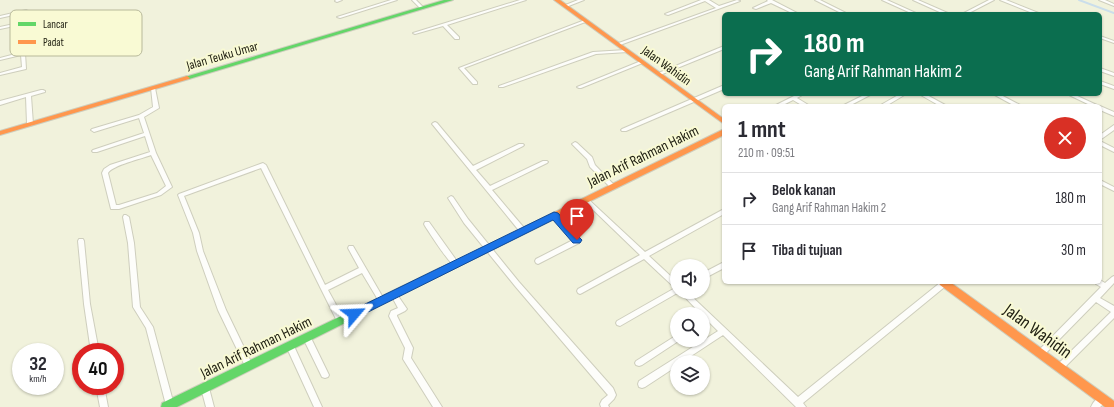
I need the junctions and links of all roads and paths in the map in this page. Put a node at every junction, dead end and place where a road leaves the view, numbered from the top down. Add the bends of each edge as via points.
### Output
1 (395, 0) edge
2 (414, 0) edge
3 (450, 0) edge
4 (524, 0) edge
5 (557, 0) edge
6 (582, 0) edge
7 (706, 0) edge
8 (817, 0) edge
9 (884, 0) edge
10 (915, 0) edge
11 (992, 0) edge
12 (1002, 0) edge
13 (1101, 0) edge
14 (738, 1) edge
15 (770, 1) edge
16 (1114, 5) edge
17 (565, 6) junction
18 (422, 8) junction
19 (719, 8) junction
20 (755, 8) dead end
21 (793, 12) edge
22 (842, 12) edge
23 (911, 12) edge
24 (943, 12) edge
25 (968, 12) edge
26 (1034, 12) edge
27 (667, 14) dead end
28 (10, 15) edge
29 (0, 17) edge
30 (339, 17) dead end
31 (586, 21) junction
32 (444, 24) junction
33 (10, 26) edge
34 (0, 28) edge
35 (415, 33) dead end
36 (457, 38) dead end
37 (1102, 38) edge
38 (1114, 42) edge
39 (618, 44) junction
40 (722, 48) edge
41 (626, 51) junction
42 (12, 56) edge
43 (23, 56) edge
44 (0, 59) edge
45 (643, 62) junction
46 (1102, 71) edge
47 (0, 74) edge
48 (658, 74) junction
49 (1114, 75) edge
50 (475, 83) dead end
51 (1102, 83) edge
52 (500, 86) dead end
53 (580, 87) dead end
54 (153, 88) junction
55 (722, 88) edge
56 (1114, 88) edge
57 (43, 91) dead end
58 (28, 95) junction
59 (798, 96) edge
60 (866, 96) edge
61 (900, 96) edge
62 (925, 96) edge
63 (999, 96) edge
64 (1074, 96) edge
65 (794, 98) junction
66 (694, 100) junction
67 (937, 102) junction
68 (0, 103) edge
69 (781, 104) edge
70 (804, 104) edge
71 (849, 104) edge
72 (886, 104) edge
73 (934, 104) edge
74 (940, 104) edge
75 (1015, 104) edge
76 (1092, 104) edge
77 (1102, 109) edge
78 (1114, 114) edge
79 (141, 116) junction
80 (722, 121) edge
81 (30, 124) junction
82 (435, 124) dead end
83 (1114, 127) edge
84 (94, 130) dead end
85 (624, 130) dead end
86 (0, 133) edge
87 (722, 133) edge
88 (147, 134) junction
89 (1102, 136) edge
90 (575, 144) dead end
91 (1102, 144) edge
92 (521, 145) dead end
93 (1114, 150) edge
94 (95, 151) dead end
95 (153, 153) junction
96 (545, 162) dead end
97 (472, 169) junction
98 (1102, 183) edge
99 (613, 187) junction
100 (489, 189) junction
101 (1114, 189) edge
102 (451, 198) dead end
103 (586, 200) junction
104 (722, 212) edge
105 (554, 216) junction
106 (126, 217) dead end
107 (427, 224) dead end
108 (523, 231) junction
109 (82, 241) dead end
110 (351, 248) dead end
111 (489, 248) junction
112 (643, 254) junction
113 (538, 261) dead end
114 (456, 264) junction
115 (722, 266) edge
116 (364, 269) junction
117 (710, 272) edge
118 (670, 279) edge
119 (1114, 279) edge
120 (942, 284) edge
121 (947, 284) edge
122 (1101, 284) edge
123 (1106, 287) junction
124 (324, 289) junction
125 (580, 291) dead end
126 (670, 294) edge
127 (394, 295) junction
128 (689, 299) edge
129 (1096, 299) junction
130 (382, 301) junction
131 (696, 307) edge
132 (1114, 310) edge
133 (1114, 313) edge
134 (341, 321) junction
135 (710, 322) edge
136 (620, 323) dead end
137 (724, 331) junction
138 (307, 338) junction
139 (94, 343) edge
140 (670, 343) edge
141 (290, 346) junction
142 (1041, 353) junction
143 (639, 363) dead end
144 (249, 366) junction
145 (1060, 367) junction
146 (326, 375) dead end
147 (642, 384) dead end
148 (205, 388) junction
149 (102, 395) edge
150 (1103, 399) junction
151 (800, 405) edge
152 (168, 406) edge
153 (104, 407) edge
154 (210, 407) edge
155 (318, 407) edge
156 (438, 407) edge
157 (605, 407) edge
158 (1095, 407) edge
159 (1114, 407) edge

1 - 30 street
2 - 18 street
3 - 18 street, Jalan Teuku Umar
4 - 32 street
5 - 17 street, Jalan Wahidin
6 - 17 street
7 - 19 street
7 - 27 street
8 - 22 street
9 - 23 street
10 - 24 street
11 - 25 street
12 - 26 street
13 - 16 street
14 - 19 street
15 - 20 street
15 - 21 street
17 - 31 street, Jalan Wahidin
18 - 54 street, Jalan Teuku Umar
19 - 39 street
28 - 29 street
31 - 39 street, Jalan Wahidin
31 - 50 street via 461,68
32 - 35 street
32 - 36 street
33 - 34 street
37 - 38 street
39 - 41 street, Jalan Wahidin
40 - 48 street
41 - 45 street, Jalan Wahidin
41 - 52 street via 595,53
42 - 44 street
43 - 47 street via 24,68
45 - 48 street, Jalan Wahidin
45 - 53 street
46 - 49 street
48 - 66 street, Jalan Wahidin
51 - 56 street
54 - 79 street via 156,108
54 - 81 street, Jalan Teuku Umar
55 - 66 street
57 - 58 street
58 - 68 street
58 - 81 street
59 - 65 street
60 - 71 street
61 - 72 street
62 - 67 street
63 - 75 street
64 - 76 street
65 - 69 street
65 - 70 street
66 - 80 street, Jalan Wahidin
66 - 85 street
67 - 73 street
67 - 74 street
77 - 78 street
79 - 84 street
79 - 88 street
81 - 86 street, Jalan Teuku Umar
82 - 97 street
83 - 89 street
87 - 99 street, Jalan Arif Rahman Hakim
88 - 94 street
88 - 95 street
90 - 99 street
91 - 93 street
92 - 97 street
95 - 95 street via 106,170 114,207 159,194 169,187
96 - 100 street
97 - 100 street
98 - 101 street
99 - 103 street, Jalan Arif Rahman Hakim
100 - 108 street
102 - 111 street
103 - 105 street, Jalan Arif Rahman Hakim
103 - 112 street
104 - 112 street
105 - 108 street, Jalan Arif Rahman Hakim
105 - 113 street via 577,241
106 - 152 street via 136,300 149,327
107 - 114 street
108 - 111 street, Jalan Arif Rahman Hakim
109 - 139 street
110 - 116 street
111 - 114 street, Jalan Arif Rahman Hakim
111 - 157 street via 610,392 612,395 605,402
112 - 118 street
112 - 125 street
114 - 127 street, Jalan Arif Rahman Hakim
115 - 117 street
116 - 124 street
116 - 130 street
119 - 123 street
120 - 151 street
121 - 142 street, Jalan Wahidin
122 - 123 street
123 - 129 street
124 - 134 street
124 - 144 street via 263,165 181,195 222,310
126 - 136 street
127 - 130 street, Jalan Arif Rahman Hakim
127 - 156 street via 403,309 393,316 409,348 407,359
128 - 131 street
129 - 132 street
129 - 142 street
130 - 134 street, Jalan Arif Rahman Hakim
133 - 145 street
134 - 138 street, Jalan Arif Rahman Hakim
135 - 137 street
137 - 147 street
137 - 151 street
138 - 141 street, Jalan Arif Rahman Hakim
138 - 146 street
140 - 143 street
141 - 144 street, Jalan Arif Rahman Hakim
141 - 155 street
142 - 145 street, Jalan Wahidin
144 - 148 street, Jalan Arif Rahman Hakim
145 - 150 street, Jalan Wahidin
148 - 152 street, Jalan Arif Rahman Hakim
148 - 154 street
149 - 153 street
150 - 158 street
150 - 159 street, Jalan Wahidin

